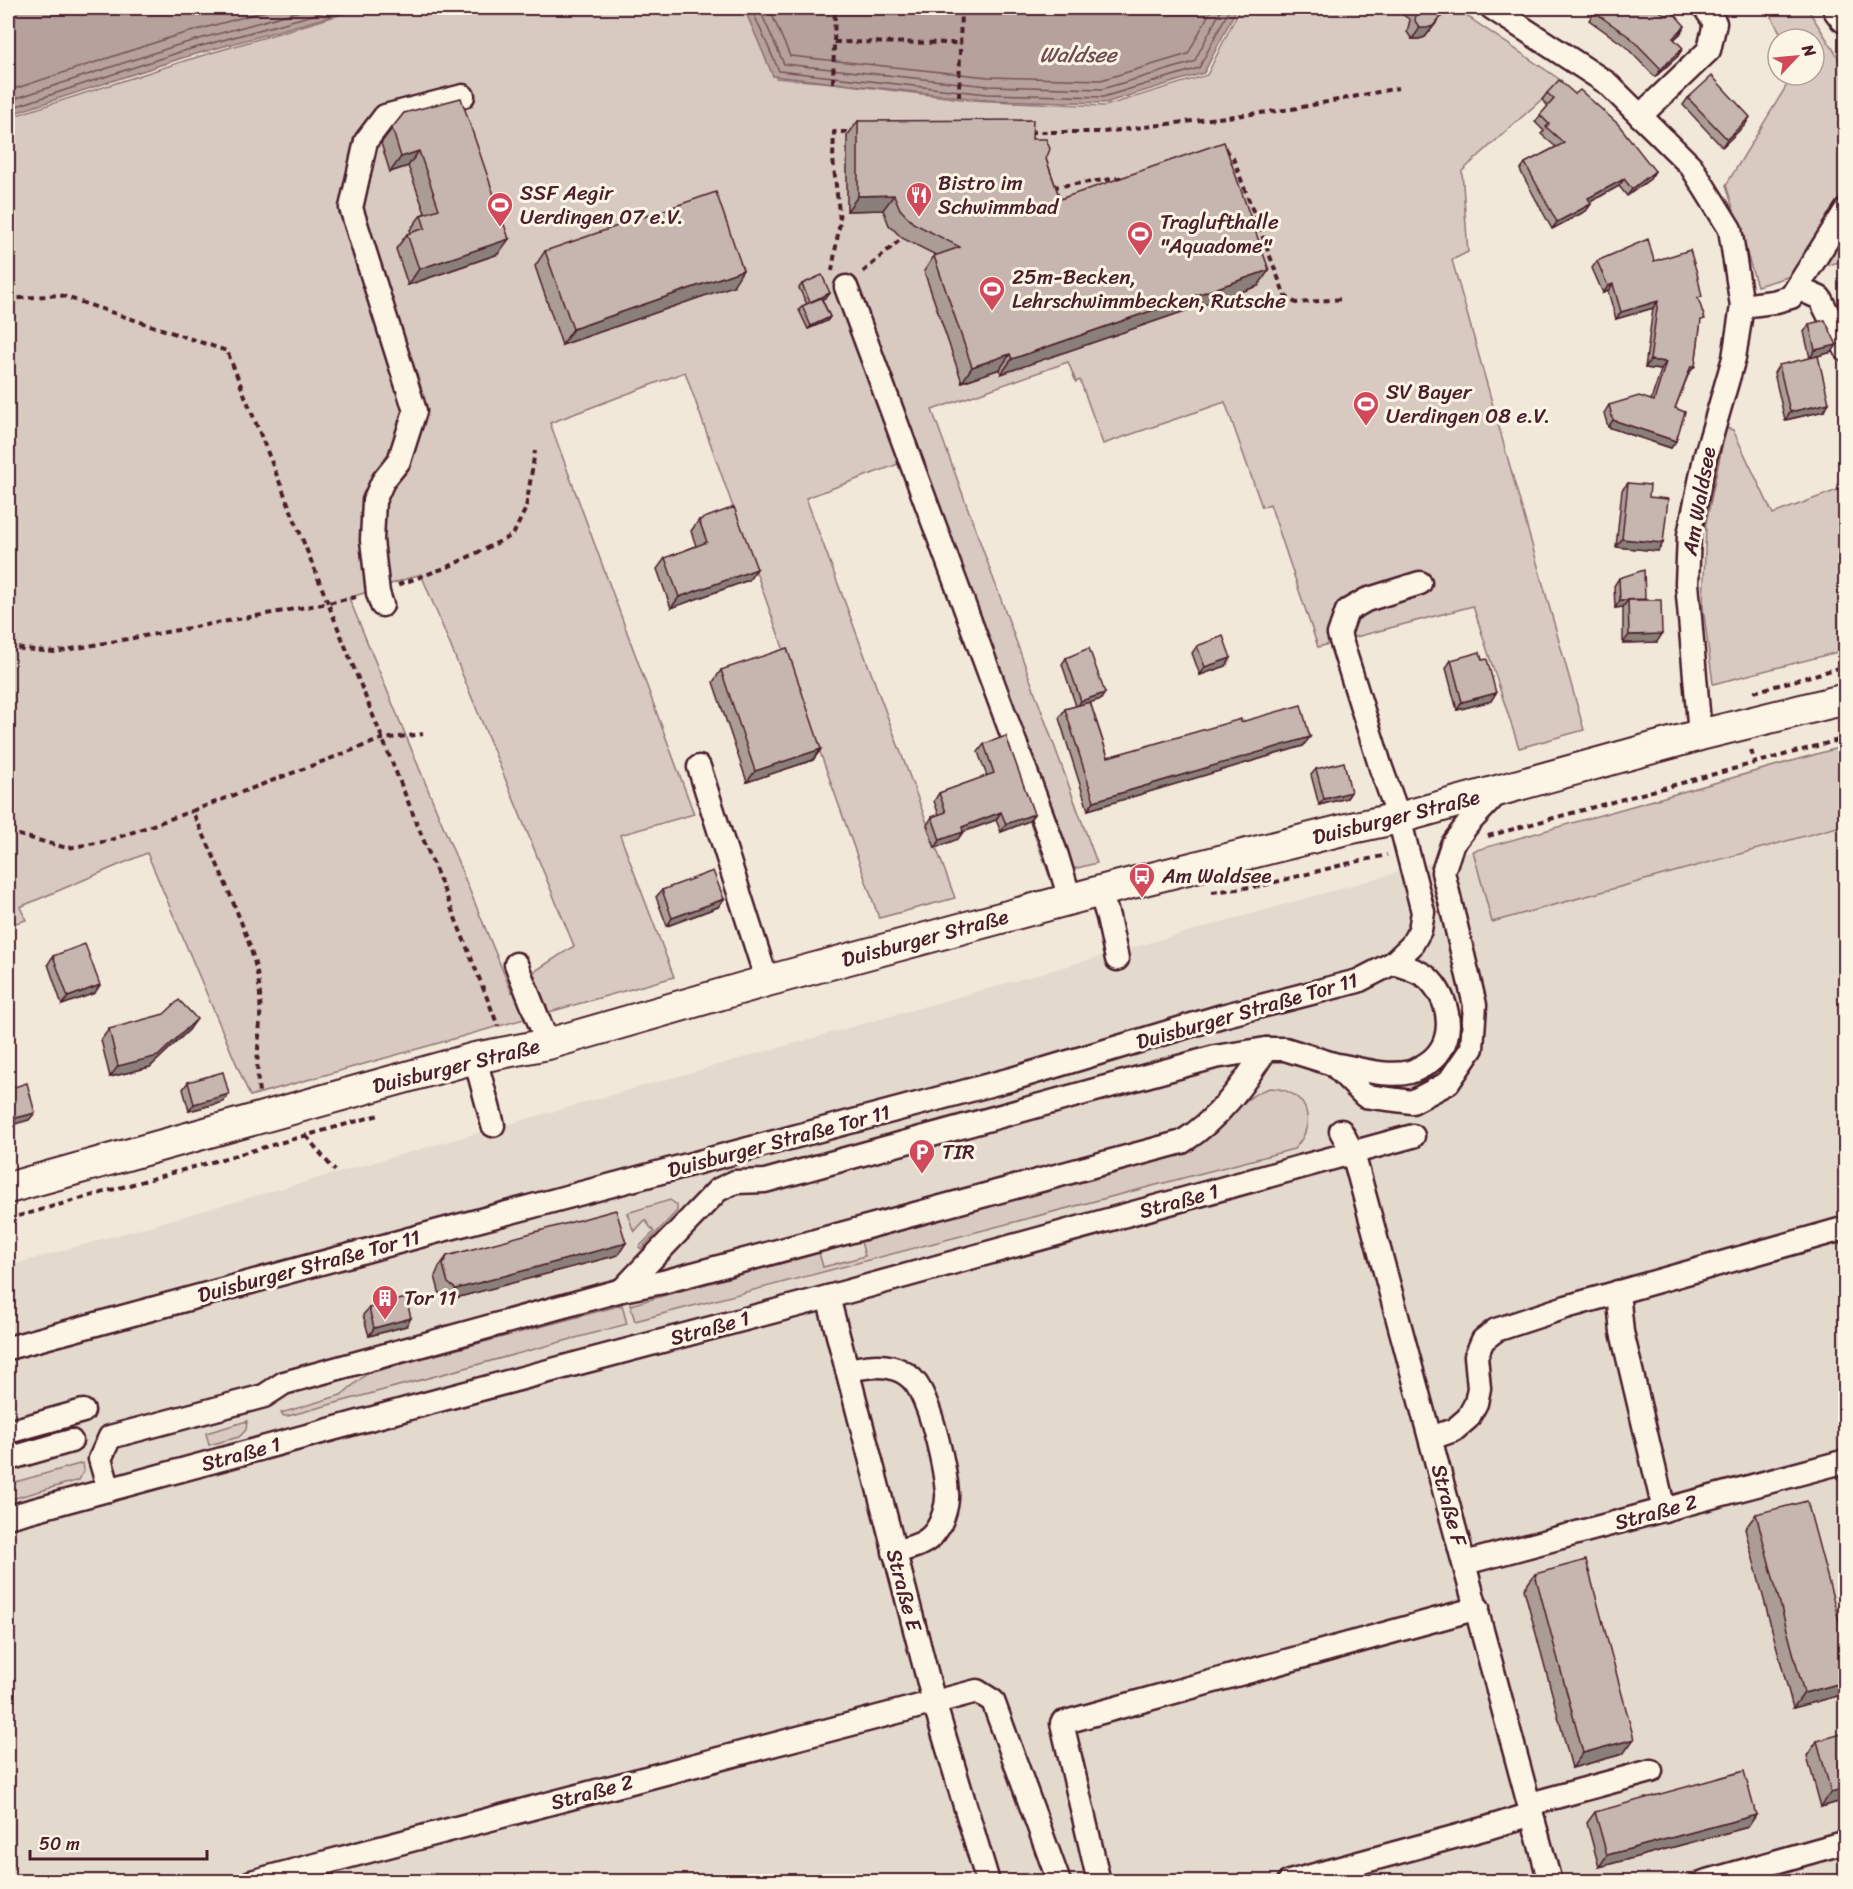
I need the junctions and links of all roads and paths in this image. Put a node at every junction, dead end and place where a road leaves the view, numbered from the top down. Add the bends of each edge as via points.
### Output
1 (835, 8) edge
2 (961, 8) edge
3 (1492, 8) edge
4 (1705, 8) edge
5 (1840, 8) edge
6 (1845, 16) edge
7 (834, 42) junction
8 (960, 43) junction
9 (833, 83) dead end
10 (1398, 88) dead end
11 (463, 96) edge
12 (959, 97) dead end
13 (1640, 116) junction
14 (857, 132) edge
15 (1021, 132) edge
16 (1214, 149) edge
17 (1131, 176) edge
18 (1052, 187) edge
19 (1845, 210) edge
20 (902, 238) dead end
21 (846, 286) junction
22 (1797, 288) junction
23 (8, 299) edge
24 (1342, 299) dead end
25 (1742, 306) junction
26 (1845, 350) edge
27 (535, 451) dead end
28 (1420, 583) dead end
29 (380, 599) junction
30 (328, 603) junction
31 (8, 645) edge
32 (1845, 699) edge
33 (423, 734) dead end
34 (1700, 735) junction
35 (1845, 738) edge
36 (382, 739) junction
37 (699, 767) dead end
38 (1500, 790) junction
39 (192, 811) junction
40 (1400, 818) junction
41 (8, 832) edge
42 (1452, 846) junction
43 (1407, 852) junction
44 (1100, 891) junction
45 (1201, 894) dead end
46 (1070, 899) junction
47 (1117, 959) dead end
48 (1393, 963) junction
49 (516, 964) dead end
50 (767, 981) junction
51 (500, 1033) dead end
52 (548, 1044) junction
53 (1266, 1049) junction
54 (475, 1058) junction
55 (1333, 1064) junction
56 (260, 1098) dead end
57 (382, 1114) dead end
58 (493, 1125) dead end
59 (1341, 1131) dead end
60 (306, 1136) junction
61 (1413, 1136) dead end
62 (1353, 1153) junction
63 (335, 1171) dead end
64 (8, 1188) edge
65 (8, 1219) edge
66 (1845, 1228) edge
67 (622, 1290) junction
68 (1618, 1292) junction
69 (828, 1297) junction
70 (8, 1348) edge
71 (847, 1370) junction
72 (83, 1411) dead end
73 (8, 1432) edge
74 (1431, 1438) junction
75 (71, 1441) dead end
76 (8, 1459) edge
77 (1845, 1461) edge
78 (108, 1490) junction
79 (1664, 1510) junction
80 (8, 1517) edge
81 (894, 1552) junction
82 (1466, 1563) junction
83 (1478, 1608) junction
84 (934, 1702) junction
85 (1651, 1771) dead end
86 (1531, 1809) junction
87 (1845, 1842) edge
88 (251, 1881) edge
89 (988, 1881) edge
90 (1059, 1881) edge
91 (1099, 1881) edge
92 (1289, 1881) edge
93 (1550, 1881) edge
94 (1704, 1881) edge

1 - 7 path
2 - 8 path
3 - 13 street, Am Waldsee via 1607,82
4 - 13 street via 1715,23 1709,50
5 - 6 highway
7 - 8 path
7 - 9 path
8 - 12 path
10 - 15 path via 1292,109 1103,132
11 - 29 street via 386,116 366,141 351,208 415,411 399,460 383,481 375,501 372,540
13 - 25 street, Am Waldsee via 1691,166 1730,229
14 - 21 path via 834,132 840,220 831,277
16 - 24 path via 1225,150 1233,158 1285,296 1296,303
17 - 18 path
19 - 22 street
20 - 21 path
21 - 46 street
22 - 25 street via 1791,297
22 - 26 street via 1820,298
23 - 30 path via 60,295 227,351
25 - 34 street, Am Waldsee via 1734,358 1705,458 1689,535 1687,583
27 - 29 path via 526,508 513,535
28 - 40 street, Duisburger Straße Tor 11 via 1366,600 1347,611 1339,634
29 - 30 path
30 - 31 path via 55,652
30 - 36 path
32 - 34 main road, Duisburger Straße
33 - 36 path
34 - 38 main road, Duisburger Straße
35 - 42 path
36 - 39 path
36 - 51 path
37 - 50 street
38 - 40 main road, Duisburger Straße
38 - 42 street
39 - 41 path via 108,841 67,848
39 - 56 path via 213,852 255,964 260,996 256,1071
40 - 43 street, Duisburger Straße Tor 11
40 - 44 main road, Duisburger Straße
42 - 55 street via 1443,872 1475,1005 1472,1048 1448,1083 1412,1102 1365,1096
43 - 45 path via 1260,886
43 - 48 street, Duisburger Straße Tor 11 via 1423,912 1412,946
44 - 46 main road, Duisburger Straße
44 - 47 street
46 - 50 main road, Duisburger Straße
48 - 55 street via 1429,978 1443,996 1449,1018 1446,1041 1433,1060 1411,1072 1390,1074
48 - 70 street, Duisburger Straße Tor 11 via 1358,981 1222,1016 1012,1079
49 - 52 street
50 - 52 main road, Duisburger Straße
52 - 54 main road, Duisburger Straße
53 - 55 street via 1285,1049
53 - 67 street via 1215,1057 765,1181 735,1182 718,1190
53 - 67 street via 1239,1091 1199,1131 1182,1142
54 - 58 street
54 - 64 main road, Duisburger Straße
57 - 60 path
59 - 62 street, Straße F
60 - 63 path
60 - 65 path
61 - 62 street, Straße 1
62 - 69 street, Straße 1
62 - 74 street, Straße F
66 - 68 street
67 - 78 street via 284,1383 264,1396 111,1437 100,1459
68 - 74 street via 1496,1330 1483,1340 1476,1356 1476,1403 1468,1418 1454,1430
68 - 79 street via 1622,1332
69 - 71 street, Straße E
69 - 78 street, Straße 1
71 - 81 street, Straße E
71 - 81 street via 870,1365 900,1370 919,1389 929,1415 947,1494 945,1506 935,1532 926,1541
72 - 73 street
74 - 82 street, Straße F
75 - 76 street
77 - 79 street, Straße 2
78 - 80 street, Straße 1
79 - 82 street, Straße 2
81 - 84 street, Straße E
82 - 83 street, Straße F
83 - 86 street, Straße F
83 - 91 street via 1062,1723
84 - 88 street, Straße 2
84 - 89 street, Straße E
84 - 90 street, Straße 2 via 977,1691 993,1701
85 - 86 street
86 - 92 street via 1487,1828
86 - 93 street, Straße F
87 - 94 street

